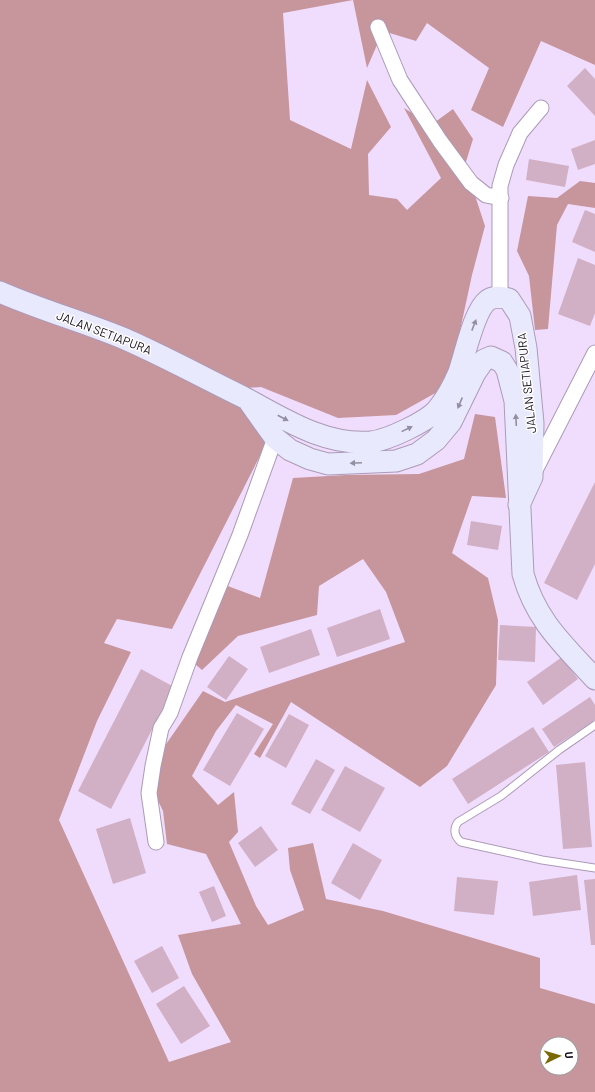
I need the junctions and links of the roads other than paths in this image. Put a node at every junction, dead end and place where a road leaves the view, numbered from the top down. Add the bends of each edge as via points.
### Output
1 (378, 27) dead end
2 (541, 108) dead end
3 (501, 198) junction
4 (0, 292) edge
5 (500, 297) junction
6 (595, 353) edge
7 (249, 400) junction
8 (275, 438) junction
9 (532, 477) junction
10 (519, 505) junction
11 (595, 679) edge
12 (595, 725) edge
13 (156, 842) dead end
14 (595, 868) edge

1 - 3 street via 400,80 440,142 471,183 486,195
2 - 3 street via 520,133 506,165 500,186
3 - 5 street
4 - 7 street, JALAN SETIAPURA via 125,339
7 -> 5 street, JALAN SETIAPURA via 303,429 338,440 372,442 407,430 437,410 458,373 483,304
5 - 9 street, JALAN SETIAPURA via 509,299 520,316 526,348 533,423
6 - 9 street
7 - 8 street, JALAN SETIAPURA
10 -> 8 street, JALAN SETIAPURA via 515,401 507,370 502,362 490,357 484,360 475,373 451,422 436,440 417,454 396,461 328,464 290,450
8 - 13 street via 240,535 170,712 161,728 149,793
9 - 10 street, JALAN SETIAPURA
10 - 11 street, JALAN SETIAPURA via 523,574 528,595 564,648
12 - 14 lane via 501,796 458,822 455,831 456,837 467,844

